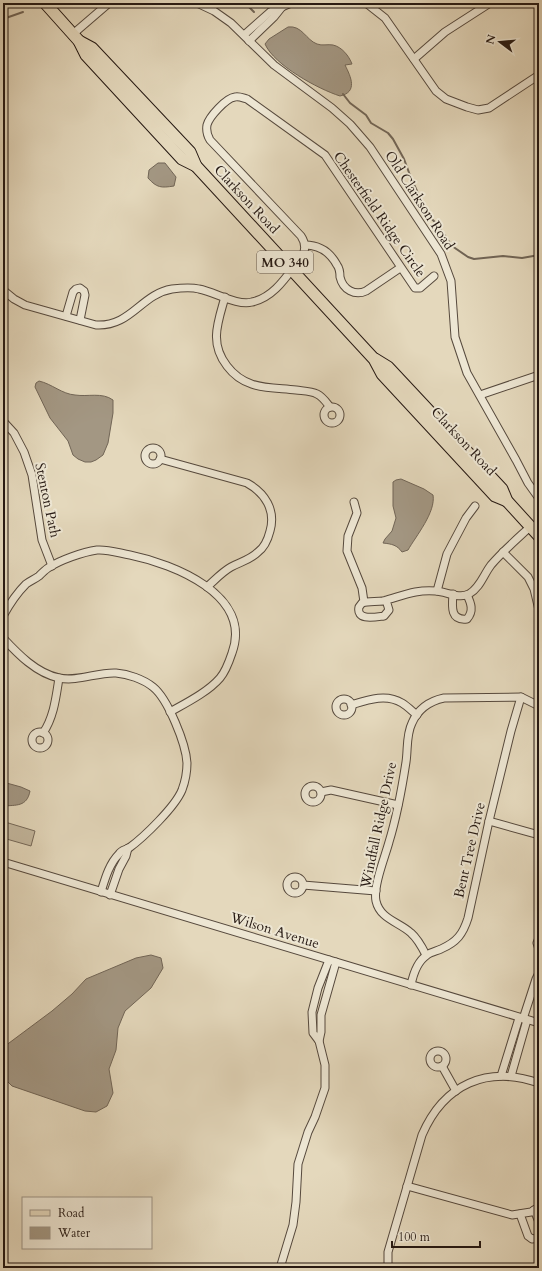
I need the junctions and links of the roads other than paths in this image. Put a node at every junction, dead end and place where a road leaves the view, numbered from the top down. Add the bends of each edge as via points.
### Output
1 (45, 3) edge
2 (109, 3) edge
3 (197, 3) edge
4 (291, 3) edge
5 (366, 3) edge
6 (490, 3) edge
7 (281, 5) edge
8 (244, 35) junction
9 (76, 37) junction
10 (249, 41) junction
11 (414, 59) junction
12 (539, 75) edge
13 (118, 90) junction
14 (136, 95) junction
15 (196, 166) junction
16 (305, 245) junction
17 (400, 268) junction
18 (292, 270) junction
19 (434, 276) dead end
20 (3, 290) edge
21 (225, 297) junction
22 (66, 316) junction
23 (80, 320) junction
24 (539, 375) edge
25 (480, 395) junction
26 (330, 407) dead end
27 (3, 421) edge
28 (160, 459) dead end
29 (538, 497) edge
30 (354, 502) dead end
31 (475, 506) dead end
32 (530, 527) junction
33 (539, 536) edge
34 (503, 552) junction
35 (52, 566) junction
36 (207, 587) junction
37 (437, 591) junction
38 (453, 594) junction
39 (467, 595) junction
40 (386, 600) junction
41 (364, 602) junction
42 (539, 610) edge
43 (3, 616) edge
44 (3, 638) edge
45 (59, 678) junction
46 (521, 697) junction
47 (352, 705) dead end
48 (539, 706) edge
49 (170, 712) junction
50 (417, 715) junction
51 (43, 733) dead end
52 (321, 792) dead end
53 (398, 804) junction
54 (489, 821) junction
55 (539, 834) edge
56 (128, 848) junction
57 (3, 862) edge
58 (303, 885) dead end
59 (376, 891) junction
60 (101, 892) junction
61 (110, 895) junction
62 (539, 938) edge
63 (539, 949) edge
64 (426, 955) junction
65 (333, 961) junction
66 (539, 973) edge
67 (411, 985) junction
68 (523, 1019) junction
69 (539, 1023) edge
70 (442, 1066) dead end
71 (501, 1076) junction
72 (511, 1076) junction
73 (539, 1084) edge
74 (456, 1091) junction
75 (407, 1186) junction
76 (537, 1209) edge
77 (520, 1214) junction
78 (539, 1222) edge
79 (539, 1238) edge
80 (280, 1268) edge
81 (388, 1268) edge

1 - 9 main road, Clarkson Road / MO 340
2 - 9 street
3 - 8 street, Old Clarkson Road via 214,11
4 - 7 street
5 - 11 street via 384,18
6 - 11 street via 445,32
7 - 8 street
7 - 10 street via 274,17
8 - 10 street, Old Clarkson Road
9 - 13 main road, Clarkson Road / MO 340 via 86,55
9 - 14 main road, Clarkson Road / MO 340 via 92,48
10 - 25 street, Old Clarkson Road via 274,65 350,124 382,165 425,229 446,267 450,281 455,337 467,373
11 - 12 street via 436,91 446,99 478,110 490,108
13 - 14 main road
13 - 15 main road, Clarkson Road / MO 340 via 182,159
14 - 15 main road, Clarkson Road / MO 340 via 190,152
15 - 18 main road, Clarkson Road / MO 340
16 - 17 street via 323,249 338,266 340,279 344,285 354,293 366,291
16 - 17 street, Chesterfield Ridge Circle via 301,236 206,134 209,119 230,98 247,100 325,155
16 - 18 street via 303,255
17 - 19 street, Chesterfield Ridge Circle via 415,288 420,288
18 - 21 street via 271,294 253,302 244,303
18 - 32 main road, Clarkson Road / MO 340 via 374,358 382,374 495,496 507,501
20 - 22 street via 25,305
21 - 23 street via 200,289 171,289 153,297 113,324 96,325
21 - 26 street via 216,329 216,346 235,377 250,384 317,394
22 - 23 street
22 - 23 street via 73,292 80,288 85,295
24 - 25 street
25 - 29 street, Old Clarkson Road
27 - 35 street, Stenton Path via 14,433 32,475 42,540
28 - 36 street via 247,483 259,491 269,503 273,516 265,546 252,557 226,571
30 - 41 street via 358,513 348,536 347,550 362,588
31 - 37 street via 447,554
32 - 33 main road, Clarkson Road / MO 340
32 - 34 street
34 - 39 street via 478,586
34 - 42 street via 525,572 531,582
35 - 36 street via 97,550 111,551 171,567 197,579
35 - 43 street via 27,584
36 - 49 street via 218,596 230,614 236,632 234,650 225,670 215,683
37 - 38 street
37 - 40 street via 411,592
38 - 39 street
38 - 39 street via 452,612 461,620 467,619 470,613 471,605
40 - 41 street
40 - 41 street via 387,614 379,617 362,616 358,610
44 - 45 street via 34,666
45 - 49 street via 116,673 134,677 153,687
45 - 51 street via 52,715
46 - 48 street, Windfall Ridge Drive
46 - 50 street, Windfall Ridge Drive via 444,698 424,707
46 - 54 street, Bent Tree Drive
47 - 50 street via 385,698 401,703
49 - 56 street via 186,754 186,773 182,790 176,802
50 - 53 street, Windfall Ridge Drive via 408,737
52 - 53 street via 332,790
53 - 59 street, Windfall Ridge Drive
54 - 55 street
54 - 64 street, Bent Tree Drive via 465,928 454,942
56 - 60 street via 115,858
56 - 61 street
57 - 60 street, Wilson Avenue
58 - 59 street
59 - 64 street, Windfall Ridge Drive via 379,910 411,933
60 - 61 street, Wilson Avenue
61 - 65 street, Wilson Avenue
62 - 63 street
64 - 67 street via 419,964
65 - 67 street, Wilson Avenue
65 - 80 street via 318,988 312,1012 314,1033 325,1064 325,1088 298,1164 296,1202
66 - 68 street
67 - 68 street, Wilson Avenue
68 - 69 street, Wilson Avenue
68 - 71 street
68 - 72 street
70 - 74 street
71 - 72 street
71 - 74 street via 471,1082
72 - 73 street
74 - 75 street via 442,1102 430,1117
75 - 77 street via 503,1213
75 - 81 street via 388,1252
76 - 77 street
76 - 78 street
77 - 79 street via 528,1236 532,1239

